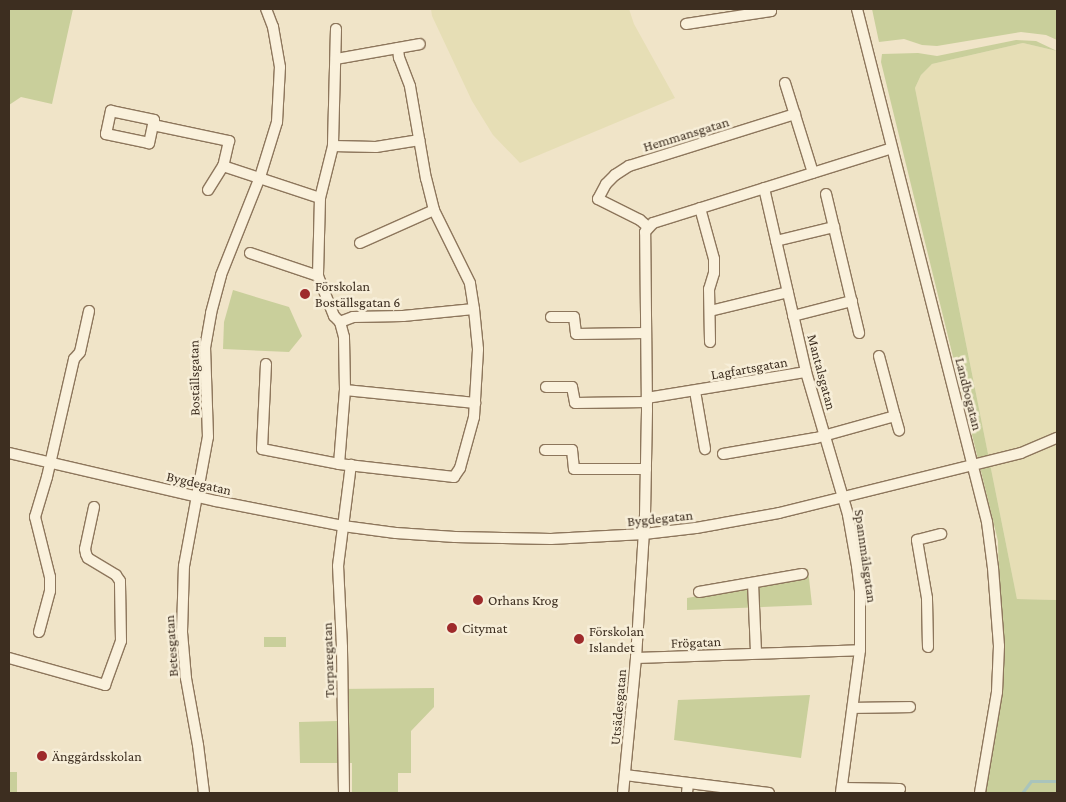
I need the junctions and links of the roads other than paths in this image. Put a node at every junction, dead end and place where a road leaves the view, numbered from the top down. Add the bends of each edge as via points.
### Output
1 (266, 9) edge
2 (857, 9) edge
3 (771, 13) edge
4 (686, 24) dead end
5 (336, 29) dead end
6 (420, 44) dead end
7 (398, 48) junction
8 (336, 59) junction
9 (785, 83) dead end
10 (795, 114) junction
11 (153, 124) junction
12 (419, 140) junction
13 (333, 146) junction
14 (892, 148) junction
15 (223, 166) junction
16 (813, 173) junction
17 (260, 177) junction
18 (764, 188) junction
19 (208, 190) dead end
20 (826, 194) dead end
21 (320, 198) junction
22 (700, 208) junction
23 (434, 210) junction
24 (648, 227) junction
25 (834, 228) junction
26 (776, 242) junction
27 (360, 243) dead end
28 (250, 253) dead end
29 (318, 276) junction
30 (788, 292) junction
31 (852, 301) junction
32 (474, 308) junction
33 (90, 311) dead end
34 (710, 311) junction
35 (793, 316) junction
36 (551, 317) dead end
37 (340, 322) junction
38 (646, 333) junction
39 (859, 333) dead end
40 (710, 342) dead end
41 (879, 356) dead end
42 (266, 364) dead end
43 (806, 372) junction
44 (546, 387) dead end
45 (344, 390) junction
46 (696, 391) junction
47 (647, 400) junction
48 (475, 403) junction
49 (894, 416) junction
50 (899, 430) dead end
51 (824, 435) junction
52 (1057, 438) edge
53 (705, 449) dead end
54 (545, 450) dead end
55 (9, 453) edge
56 (723, 454) dead end
57 (50, 462) junction
58 (339, 464) junction
59 (351, 465) junction
60 (973, 466) junction
61 (646, 469) junction
62 (197, 497) junction
63 (844, 498) junction
64 (94, 507) dead end
65 (343, 526) junction
66 (644, 534) junction
67 (941, 534) dead end
68 (802, 574) dead end
69 (753, 583) junction
70 (699, 592) dead end
71 (39, 632) dead end
72 (928, 647) dead end
73 (860, 650) junction
74 (756, 653) junction
75 (9, 658) edge
76 (636, 658) junction
77 (910, 707) dead end
78 (853, 708) junction
79 (625, 775) junction
80 (687, 788) edge
81 (900, 789) dead end
82 (841, 791) edge
83 (204, 793) edge
84 (344, 793) edge
85 (623, 793) edge
86 (769, 793) edge
87 (980, 793) edge

1 - 17 street, Boställsgatan via 278,48 281,86 277,122
2 - 14 street, Landbogatan
3 - 4 street
5 - 8 street
6 - 7 street
7 - 8 street
7 - 12 street via 410,86
8 - 13 street
9 - 10 street
10 - 16 street
10 - 24 street, Hemmansgatan via 629,166 615,175 597,202 640,220
11 - 11 street via 154,120 111,110 106,134 149,143
11 - 15 street via 229,141
12 - 13 street via 376,147
12 - 23 street
13 - 21 street
14 - 16 street
14 - 60 street, Landbogatan
15 - 17 street
15 - 19 street
16 - 18 street
17 - 21 street
17 - 62 street, Boställsgatan via 221,275 211,313 205,348 208,437
18 - 22 street
18 - 26 street, Mantalsgatan
20 - 25 street
21 - 29 street
22 - 24 street
22 - 34 street via 714,259 709,289
23 - 27 street
23 - 32 street via 470,282
24 - 38 street via 645,238
25 - 26 street
25 - 31 street
26 - 30 street, Mantalsgatan
28 - 29 street
29 - 37 street via 334,316
30 - 34 street
30 - 35 street, Mantalsgatan
31 - 35 street
31 - 39 street
32 - 37 street via 403,316 353,317
32 - 48 street via 478,349
33 - 57 street via 80,352 74,359
34 - 40 street
35 - 43 street, Mantalsgatan
36 - 38 street via 574,316 576,334
37 - 45 street via 344,337
38 - 47 street
41 - 49 street
42 - 58 street via 262,449
43 - 46 street, Lagfartsgatan
43 - 51 street, Mantalsgatan
44 - 47 street via 572,387 576,403
45 - 48 street
45 - 58 street
46 - 47 street, Lagfartsgatan
46 - 53 street, Lagfartsgatan
47 - 61 street
48 - 59 street via 472,431 454,477
49 - 50 street
49 - 51 street
51 - 56 street
51 - 63 street, Mantalsgatan
52 - 60 street, Bygdegatan via 1021,453
54 - 61 street via 572,450 574,469
55 - 57 street, Bygdegatan
57 - 62 street, Bygdegatan
57 - 71 street via 35,517 50,577 50,591
58 - 59 street
59 - 65 street
60 - 63 street, Bygdegatan
60 - 87 street, Landbogatan via 988,531 999,646 997,692
61 - 66 street
62 - 65 street, Bygdegatan
62 - 83 street, Betesgatan via 184,566 182,632
63 - 66 street, Bygdegatan via 738,521
63 - 73 street, Spannmålsgatan via 860,590
64 - 75 street via 86,554 120,581 121,641 105,685
65 - 66 street, Bygdegatan via 396,533 500,539
65 - 84 street, Torparegatan via 338,566
66 - 76 street, Utsädesgatan
67 - 72 street via 917,540 927,598
68 - 69 street
69 - 70 street
69 - 74 street
73 - 74 street, Frögatan
73 - 78 street, Spannmålsgatan
74 - 76 street, Frögatan
76 - 79 street, Utsädesgatan
77 - 78 street
78 - 82 street, Spannmålsgatan
79 - 80 street
79 - 85 street, Utsädesgatan
80 - 86 street
81 - 82 street, Spannmålsgatan

